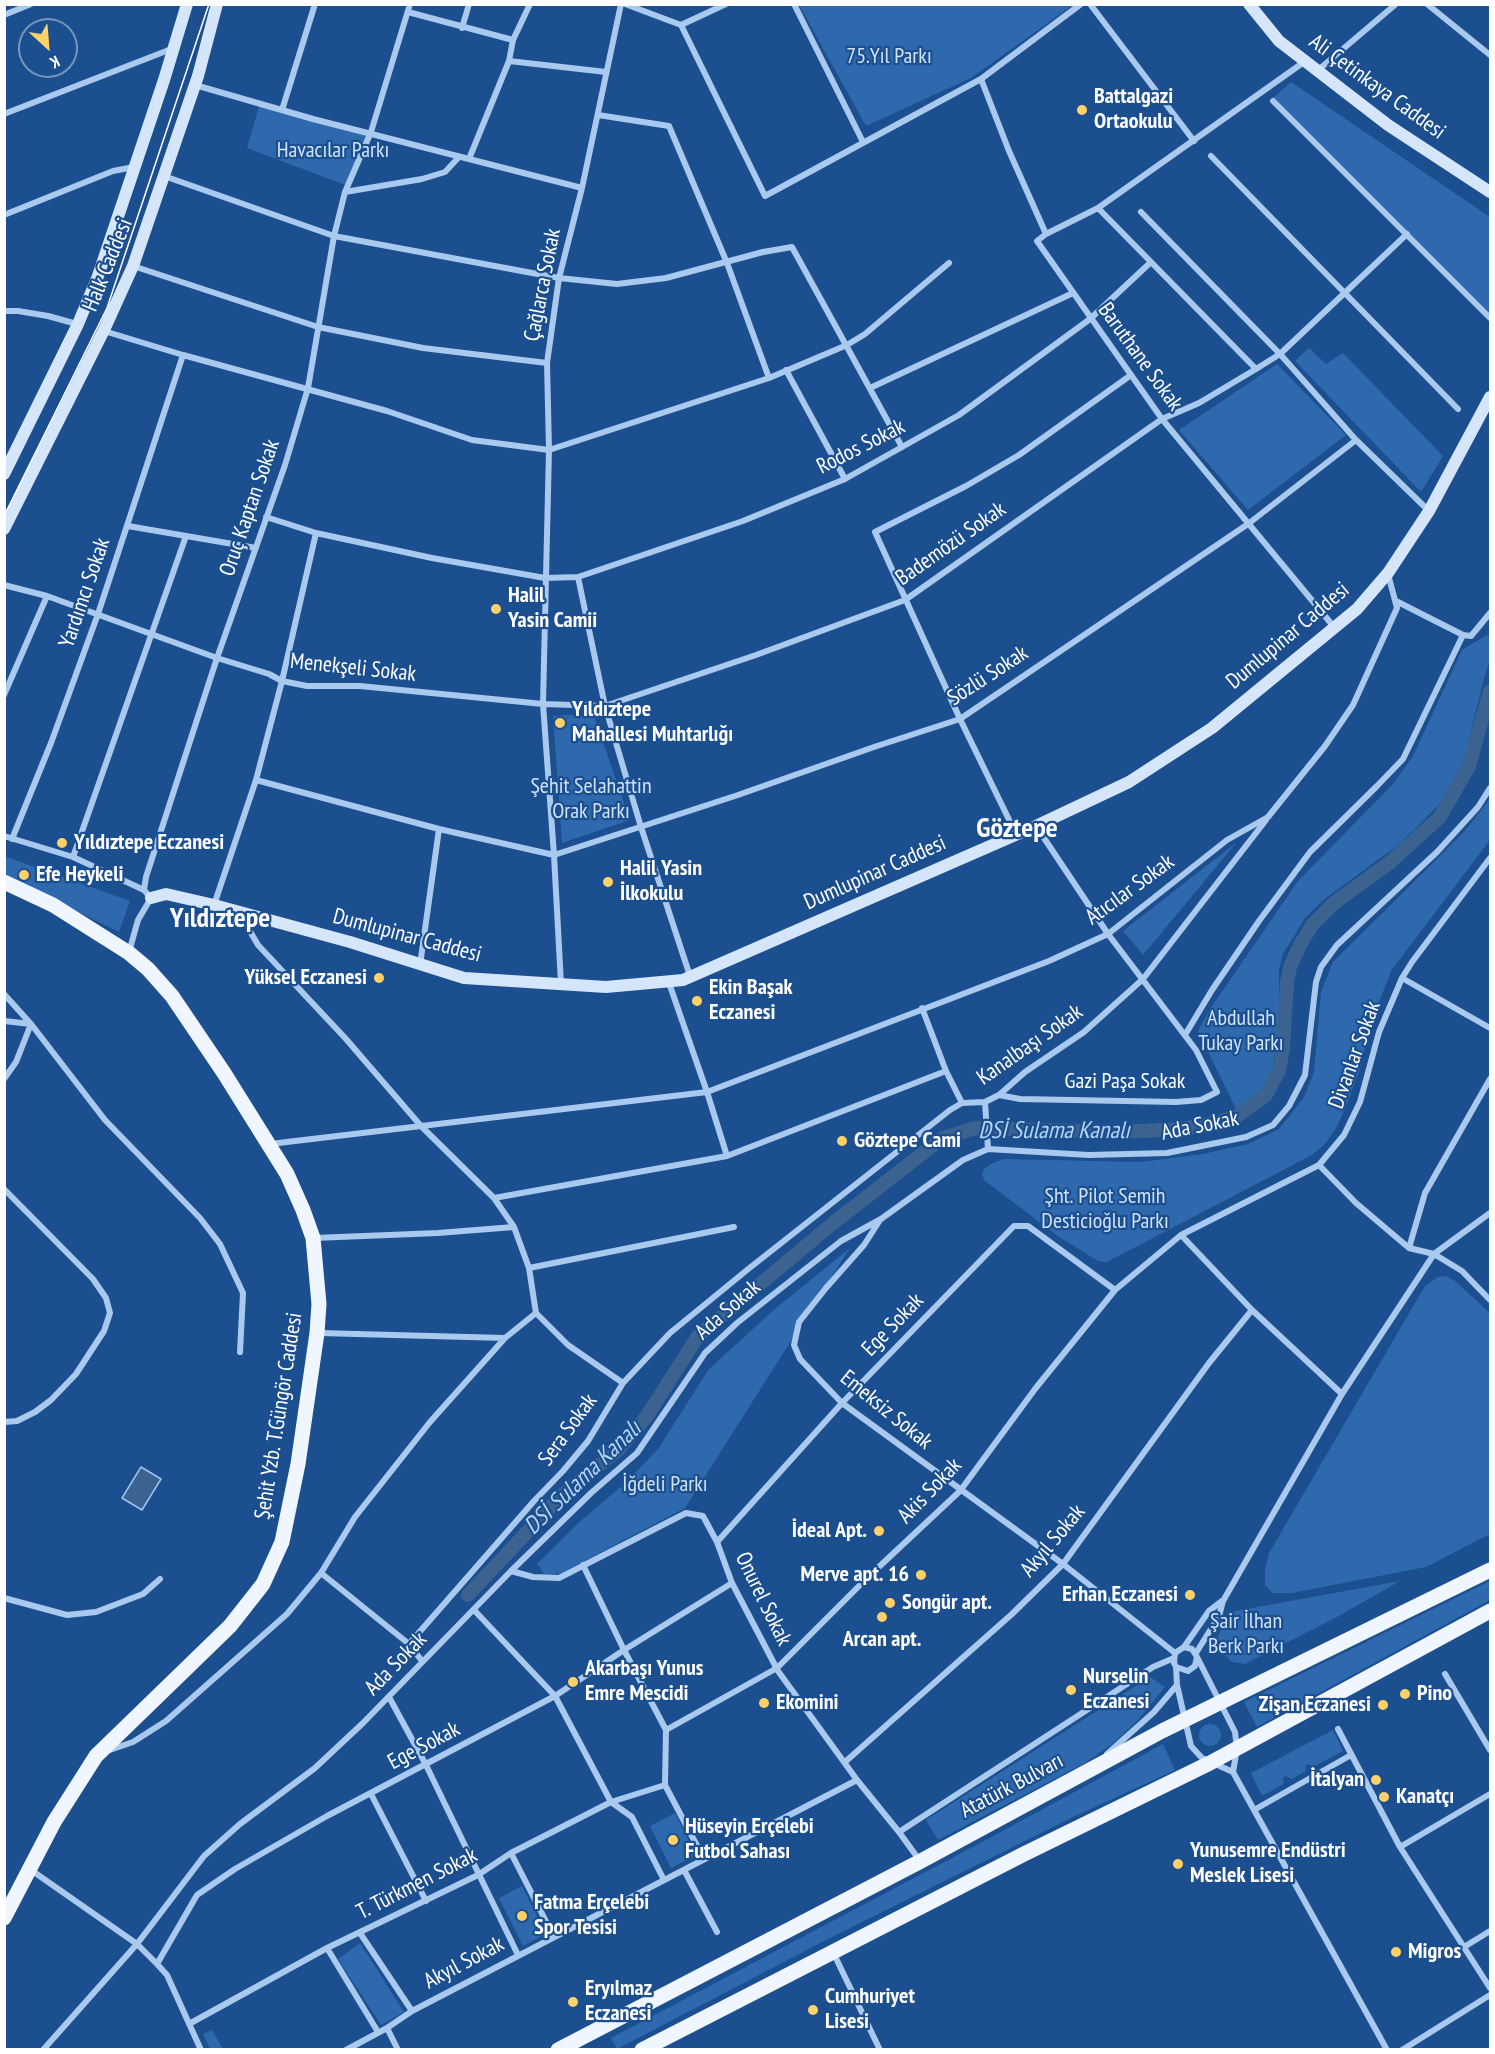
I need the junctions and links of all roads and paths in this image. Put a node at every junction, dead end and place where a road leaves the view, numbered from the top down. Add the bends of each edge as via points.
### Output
1 (31, 4) edge
2 (187, 4) edge
3 (217, 4) edge
4 (315, 4) edge
5 (469, 4) edge
6 (530, 4) edge
7 (623, 4) edge
8 (726, 4) edge
9 (794, 4) edge
10 (1081, 4) edge
11 (1090, 4) edge
12 (1249, 4) edge
13 (1396, 4) edge
14 (1427, 4) edge
15 (409, 8) edge
16 (712, 8) edge
17 (4, 15) edge
18 (681, 25) junction
19 (462, 28) junction
20 (513, 40) junction
21 (174, 48) junction
22 (1491, 55) edge
23 (509, 61) junction
24 (1305, 61) junction
25 (1317, 71) junction
26 (606, 72) junction
27 (981, 79) junction
28 (195, 85) junction
29 (1273, 101) dead end
30 (282, 110) junction
31 (4, 114) edge
32 (598, 115) junction
33 (370, 132) junction
34 (1194, 141) junction
35 (864, 142) junction
36 (1211, 156) dead end
37 (459, 157) junction
38 (469, 159) junction
39 (134, 167) junction
40 (164, 176) junction
41 (582, 188) junction
42 (345, 192) junction
43 (1491, 192) edge
44 (1098, 208) junction
45 (1141, 212) dead end
46 (4, 215) edge
47 (1046, 234) junction
48 (1407, 234) junction
49 (334, 236) junction
50 (1150, 262) junction
51 (727, 263) junction
52 (949, 263) dead end
53 (133, 266) junction
54 (559, 278) junction
55 (1346, 292) junction
56 (1073, 293) junction
57 (4, 311) edge
58 (1491, 318) edge
59 (1090, 320) junction
60 (78, 324) junction
61 (318, 327) junction
62 (104, 330) junction
63 (847, 345) junction
64 (1280, 354) junction
65 (183, 355) junction
66 (548, 363) junction
67 (1256, 369) junction
68 (786, 370) junction
69 (1131, 375) junction
70 (769, 378) junction
71 (308, 388) junction
72 (870, 388) junction
73 (1491, 397) edge
74 (1458, 409) dead end
75 (1162, 419) junction
76 (1356, 440) junction
77 (902, 447) junction
78 (549, 450) junction
79 (4, 474) edge
80 (845, 479) junction
81 (1429, 511) junction
82 (266, 517) junction
83 (1248, 524) junction
84 (128, 526) junction
85 (4, 529) edge
86 (316, 533) junction
87 (186, 536) junction
88 (256, 548) junction
89 (1388, 573) junction
90 (578, 577) junction
91 (545, 578) junction
92 (4, 585) edge
93 (46, 596) junction
94 (905, 600) junction
95 (1396, 601) junction
96 (1491, 613) edge
97 (98, 614) junction
98 (1334, 627) junction
99 (152, 634) junction
100 (1463, 635) junction
101 (217, 658) junction
102 (282, 681) junction
103 (4, 695) edge
104 (543, 704) junction
105 (605, 706) junction
106 (960, 719) junction
107 (256, 780) junction
108 (1491, 788) edge
109 (1268, 817) junction
110 (1036, 826) junction
111 (641, 827) junction
112 (439, 829) junction
113 (1016, 834) junction
114 (4, 836) edge
115 (12, 839) junction
116 (554, 855) junction
117 (73, 857) junction
118 (1491, 858) edge
119 (4, 882) edge
120 (148, 894) junction
121 (214, 905) junction
122 (240, 914) junction
123 (1108, 934) junction
124 (129, 952) junction
125 (420, 965) junction
126 (691, 977) junction
127 (1402, 978) junction
128 (1143, 979) junction
129 (669, 983) junction
130 (561, 985) junction
131 (4, 994) edge
132 (922, 1008) junction
133 (4, 1021) edge
134 (31, 1024) junction
135 (1491, 1028) edge
136 (1185, 1035) junction
137 (946, 1071) junction
138 (1491, 1079) edge
139 (4, 1080) edge
140 (707, 1092) junction
141 (999, 1095) junction
142 (962, 1103) junction
143 (986, 1104) junction
144 (421, 1126) junction
145 (270, 1144) junction
146 (988, 1149) junction
147 (727, 1156) junction
148 (1319, 1164) junction
149 (4, 1189) edge
150 (494, 1198) junction
151 (1491, 1213) edge
152 (881, 1219) junction
153 (514, 1227) junction
154 (734, 1227) dead end
155 (1181, 1235) junction
156 (313, 1239) junction
157 (1409, 1248) junction
158 (770, 1252) joint
159 (1434, 1254) junction
160 (529, 1268) junction
161 (1115, 1290) junction
162 (1491, 1300) edge
163 (1252, 1310) junction
164 (536, 1313) junction
165 (317, 1333) junction
166 (505, 1338) junction
167 (240, 1352) dead end
168 (623, 1383) junction
169 (1342, 1394) junction
170 (842, 1403) junction
171 (4, 1422) edge
172 (960, 1491) junction
173 (717, 1542) junction
174 (1063, 1564) junction
175 (583, 1565) junction
176 (1491, 1569) edge
177 (511, 1571) junction
178 (321, 1573) junction
179 (160, 1579) dead end
180 (732, 1583) junction
181 (4, 1598) edge
182 (1223, 1601) junction
183 (474, 1610) junction
184 (1491, 1611) edge
185 (409, 1644) junction
186 (1184, 1647) junction
187 (624, 1650) junction
188 (1196, 1655) junction
189 (1174, 1656) junction
190 (422, 1661) junction
191 (1176, 1667) junction
192 (777, 1668) junction
193 (1445, 1674) dead end
194 (1177, 1685) junction
195 (555, 1696) junction
196 (389, 1697) junction
197 (1219, 1702) junction
198 (1185, 1719) junction
199 (1338, 1729) dead end
200 (666, 1730) junction
201 (1237, 1749) junction
202 (1491, 1750) edge
203 (1351, 1755) junction
204 (96, 1756) junction
205 (845, 1762) junction
206 (1210, 1763) junction
207 (426, 1765) junction
208 (1091, 1769) junction
209 (1233, 1772) junction
210 (857, 1780) junction
211 (665, 1785) junction
212 (371, 1794) junction
213 (1491, 1794) edge
214 (611, 1802) junction
215 (1254, 1810) junction
216 (899, 1832) junction
217 (1400, 1847) junction
218 (511, 1853) junction
219 (704, 1859) junction
220 (921, 1861) junction
221 (29, 1869) junction
222 (684, 1869) junction
223 (478, 1875) junction
224 (664, 1880) junction
225 (426, 1901) junction
226 (4, 1918) edge
227 (1491, 1931) edge
228 (717, 1932) dead end
229 (360, 1934) junction
230 (554, 1937) junction
231 (137, 1944) junction
232 (1464, 1947) junction
233 (327, 1948) junction
234 (833, 1952) junction
235 (518, 1955) junction
236 (157, 1964) junction
237 (1491, 1988) edge
238 (1491, 1995) edge
239 (412, 2011) junction
240 (189, 2024) junction
241 (387, 2028) junction
242 (378, 2032) junction
243 (43, 2049) edge
244 (201, 2049) edge
245 (346, 2049) edge
246 (398, 2049) edge
247 (558, 2049) edge
248 (642, 2049) edge
249 (880, 2049) edge
250 (1387, 2049) edge
251 (1402, 2049) edge

1 - 17 street
2 - 21 main road, Halk Caddesi
3 - 28 main road, Halk Caddesi
4 - 30 street
5 - 19 street
6 - 20 street
7 - 18 street
7 - 26 street, Çağlarca Sokak
8 - 16 street
9 - 35 street
10 - 27 street
11 - 34 street
12 - 24 main road, Ali Çetinkaya Caddesi via 1279,40
13 - 25 street
14 - 22 street
15 - 19 street
15 - 33 street, Oruç Kaptan Sokak
16 - 18 street
18 - 35 street via 765,196
19 - 20 street
20 - 23 street
21 - 31 street
21 - 39 main road, Halk Caddesi
23 - 26 street
23 - 38 street
24 - 25 main road, Ali Çetinkaya Caddesi
24 - 34 street
25 - 43 main road, Ali Çetinkaya Caddesi via 1388,125
26 - 32 street, Çağlarca Sokak
27 - 35 street
27 - 47 street, Baruthane Sokak
28 - 30 street
28 - 40 main road, Halk Caddesi
29 - 48 street
30 - 33 street
32 - 41 street, Çağlarca Sokak
32 - 51 street via 669,126
33 - 37 street
33 - 42 street, Oruç Kaptan Sokak
34 - 44 street
36 - 55 street
37 - 38 street
37 - 42 street via 446,172
38 - 41 street
39 - 46 street via 113,171
39 - 60 main road, Halk Caddesi
40 - 49 street
40 - 53 main road, Halk Caddesi
41 - 54 street, Çağlarca Sokak
42 - 49 street, Oruç Kaptan Sokak
44 - 47 street
44 - 50 street
45 - 64 street
47 - 56 street, Baruthane Sokak via 1037,241
48 - 55 street, Bademözü Sokak
48 - 58 street
49 - 54 street
49 - 61 street, Oruç Kaptan Sokak
50 - 59 street, Rodos Sokak
50 - 67 street
51 - 54 street via 666,278 617,284
51 - 63 street via 792,247
51 - 70 street
52 - 63 street
53 - 61 street
53 - 62 main road, Halk Caddesi
54 - 66 street, Çağlarca Sokak
55 - 64 street, Bademözü Sokak
55 - 74 street
56 - 59 street, Baruthane Sokak
56 - 72 street
57 - 60 street
59 - 69 street, Baruthane Sokak
59 - 77 street, Rodos Sokak via 959,415
60 - 79 main road, Halk Caddesi
61 - 66 street via 423,348
61 - 71 street, Oruç Kaptan Sokak
62 - 65 street
62 - 85 main road, Halk Caddesi
63 - 68 street
63 - 72 street
64 - 67 street, Bademözü Sokak
64 - 76 street
65 - 71 street
65 - 84 street, Yardımcı Sokak
66 - 78 street, Çağlarca Sokak
67 - 75 street, Bademözü Sokak via 1199,403
68 - 70 street
68 - 80 street
69 - 75 street, Baruthane Sokak
69 - 94 street via 1019,455 875,532
70 - 78 street
71 - 78 street via 471,440
71 - 82 street, Oruç Kaptan Sokak
72 - 77 street
73 - 81 main road, Dumlupinar Caddesi
75 - 83 street, Baruthane Sokak
75 - 94 street, Bademözü Sokak
76 - 81 street
76 - 83 street, Sözlü Sokak
77 - 80 street, Rodos Sokak
78 - 91 street, Çağlarca Sokak
80 - 90 street, Rodos Sokak via 743,521
81 - 89 main road, Dumlupinar Caddesi
82 - 86 street, Rodos Sokak
82 - 88 street, Oruç Kaptan Sokak
83 - 98 street, Baruthane Sokak
83 - 106 street, Sözlü Sokak
84 - 87 street
84 - 97 street, Yardımcı Sokak
86 - 91 street, Rodos Sokak
86 - 102 street
87 - 88 street
87 - 99 street
88 - 101 street, Oruç Kaptan Sokak
89 - 95 street
89 - 98 main road, Dumlupinar Caddesi via 1357,609
90 - 91 street, Rodos Sokak
90 - 105 street
91 - 104 street, Çağlarca Sokak
92 - 93 street, Menekşeli Sokak
93 - 97 street, Menekşeli Sokak
93 - 103 street
94 - 105 street, Bademözü Sokak via 756,656
94 - 106 street
95 - 100 street
95 - 109 street, Atıcılar Sokak via 1353,705
96 - 100 street via 1471,636
97 - 99 street, Menekşeli Sokak
97 - 115 street, Yardımcı Sokak
98 - 110 main road, Dumlupinar Caddesi via 1212,728 1129,782
99 - 101 street, Menekşeli Sokak
99 - 117 street
100 - 136 street via 1403,759 1310,852 1259,921
101 - 102 street, Menekşeli Sokak
101 - 120 street, Oruç Kaptan Sokak via 146,877
102 - 104 street, Menekşeli Sokak
102 - 107 street
104 - 105 street, Menekşeli Sokak
104 - 116 street, Çağlarca Sokak
105 - 111 street
106 - 111 street, Sözlü Sokak
106 - 113 street
107 - 112 street
107 - 121 street
108 - 146 street, Ada Sokak via 1437,852 1337,945 1321,967 1305,1075 1289,1106 1273,1125 1246,1137 1167,1153 1089,1155
109 - 123 street, Atıcılar Sokak via 1227,840
109 - 128 street, Kanalbaşı Sokak
110 - 113 main road, Dumlupinar Caddesi
110 - 123 street, Gazi Paşa Sokak
111 - 116 street, Sözlü Sokak
111 - 126 street
112 - 116 street
112 - 125 street
113 - 126 main road, Dumlupinar Caddesi
114 - 115 street
115 - 117 street
116 - 130 street, Çağlarca Sokak
117 - 120 street
118 - 127 street, Divanlar Sokak
119 - 124 main road, Şehit Yzb. T.Güngör Caddesi via 53,905
120 - 121 main road, Dumlupinar Caddesi
120 - 124 street, Oruç Kaptan Sokak
121 - 122 main road, Dumlupinar Caddesi
122 - 125 main road, Dumlupinar Caddesi via 350,942
122 - 144 street via 258,945
123 - 128 street, Gazi Paşa Sokak
123 - 132 street, Atıcılar Sokak via 1049,961
124 - 145 main road, Şehit Yzb. T.Güngör Caddesi via 172,996
125 - 130 main road, Dumlupinar Caddesi via 464,978
126 - 129 main road, Dumlupinar Caddesi
127 - 135 street
127 - 148 street, Divanlar Sokak via 1379,1032 1360,1102 1344,1135
128 - 136 street, Gazi Paşa Sokak
128 - 141 street, Kanalbaşı Sokak via 1084,1032
129 - 130 main road, Dumlupinar Caddesi
129 - 140 street
131 - 134 street
132 - 137 street
132 - 140 street, Atıcılar Sokak
133 - 134 street
134 - 139 street
134 - 167 street via 105,1120 200,1218 220,1244 243,1293
136 - 141 street, Gazi Paşa Sokak via 1217,1092 1201,1100 1129,1102
137 - 142 street
137 - 147 street
138 - 157 street via 1425,1193
140 - 144 street, Atıcılar Sokak
140 - 147 street
141 - 143 street, Kanalbaşı Sokak
142 - 143 street, Kanalbaşı Sokak
142 - 158 street, Kanalbaşı Sokak
143 - 146 street
144 - 145 street, Atıcılar Sokak
144 - 150 street
145 - 156 main road, Şehit Yzb. T.Güngör Caddesi via 291,1183
146 - 152 street, Ada Sokak via 963,1160
147 - 150 street
148 - 155 street, Divanlar Sokak
148 - 157 street via 1356,1203
149 - 171 street via 93,1279 106,1298 110,1313 104,1331 76,1374 51,1400 35,1412
150 - 153 street
151 - 159 street
152 - 170 street, Emeksiz Sokak via 800,1322 794,1345 800,1359
152 - 177 street, Ada Sokak via 841,1241 705,1353 637,1453
153 - 156 street
153 - 160 street
154 - 160 street
155 - 161 street, Akis Sokak
155 - 163 street
156 - 165 main road, Şehit Yzb. T.Güngör Caddesi via 320,1304
157 - 159 street
158 - 168 street, Sera Sokak via 670,1333
159 - 162 street via 1462,1271
159 - 169 street
160 - 164 street
161 - 170 street, Ege Sokak via 1028,1226 1014,1226
161 - 172 street, Akis Sokak
163 - 169 street
163 - 174 street, Akyıl Sokak
164 - 166 street
164 - 168 street via 568,1345
165 - 166 street
165 - 204 main road, Şehit Yzb. T.Güngör Caddesi via 282,1542 263,1584 230,1626
166 - 178 street via 430,1422 355,1517
168 - 185 street, Sera Sokak via 588,1442
169 - 182 street
170 - 172 street, Emeksiz Sokak
170 - 173 street, Ege Sokak
172 - 174 street, Emeksiz Sokak
172 - 192 street, Akis Sokak
173 - 175 street, Onurel Sokak via 703,1516 686,1514
173 - 180 street, Onurel Sokak
174 - 189 street, Emeksiz Sokak
174 - 205 street, Akyıl Sokak
175 - 177 street, Onurel Sokak via 559,1578
175 - 187 street
176 - 197 main road, Atatürk Bulvarı
177 - 183 street, Ada Sokak
178 - 185 street
178 - 204 street via 287,1614 166,1721 133,1742
179 - 181 street via 143,1594 96,1612 67,1615
180 - 187 street, Ege Sokak
180 - 192 street, Onurel Sokak
182 - 186 street via 1209,1611
182 - 188 street via 1219,1616
183 - 190 street, Ada Sokak
183 - 195 street
184 - 201 main road
185 - 190 street
186 - 188 street
186 - 189 street
187 - 195 street, Ege Sokak
187 - 200 street
188 - 191 street via 1192,1669
188 - 197 street
189 - 191 street
189 - 216 street
190 - 196 street, Ada Sokak
191 - 194 street
192 - 200 street, Akis Sokak
192 - 205 street, Onurel Sokak
193 - 202 street
194 - 198 street
194 - 208 street via 1154,1712
195 - 207 street, Ege Sokak
195 - 214 street
196 - 207 street
196 - 231 street, Ada Sokak via 315,1767 204,1856
197 - 198 main road, Atatürk Bulvarı
197 - 201 street via 1235,1732
198 - 206 street via 1191,1746
198 - 208 main road, Atatürk Bulvarı
199 - 203 street
200 - 211 street
201 - 206 main road
201 - 209 street
203 - 215 street
203 - 217 street
204 - 221 main road, Şehit Yzb. T.Güngör Caddesi
205 - 210 street, Onurel Sokak
206 - 209 street
206 - 234 main road
207 - 212 street, Ege Sokak
207 - 223 street
208 - 220 main road, Atatürk Bulvarı
209 - 215 street
210 - 216 street, Onurel Sokak
210 - 219 street, Akyıl Sokak
211 - 214 street, T. Türkmen Sokak
211 - 219 street
212 - 225 street
212 - 236 street, Ege Sokak via 235,1869 197,1895
213 - 217 street
214 - 218 street, T. Türkmen Sokak
214 - 224 street via 632,1817
215 - 250 street
216 - 220 street, Onurel Sokak
217 - 232 street
218 - 223 street, T. Türkmen Sokak
218 - 230 street
219 - 222 street, Akyıl Sokak
220 - 247 main road, Atatürk Bulvarı
221 - 226 main road, Şehit Yzb. T.Güngör Caddesi
221 - 231 street
222 - 224 street, Akyıl Sokak
222 - 228 street
223 - 225 street, T. Türkmen Sokak
223 - 235 street
224 - 230 street, Akyıl Sokak
225 - 229 street, T. Türkmen Sokak
227 - 232 street
229 - 233 street, T. Türkmen Sokak
229 - 239 street
230 - 235 street, Akyıl Sokak
231 - 236 street
231 - 243 street, Ada Sokak
232 - 237 street
233 - 240 street, T. Türkmen Sokak
233 - 242 street
234 - 248 main road
234 - 249 street
235 - 239 street, Akyıl Sokak
236 - 240 street via 167,1975
238 - 251 street
239 - 241 street, Akyıl Sokak
240 - 244 street
241 - 242 street, Akyıl Sokak
241 - 246 street
242 - 245 street, Akyıl Sokak

